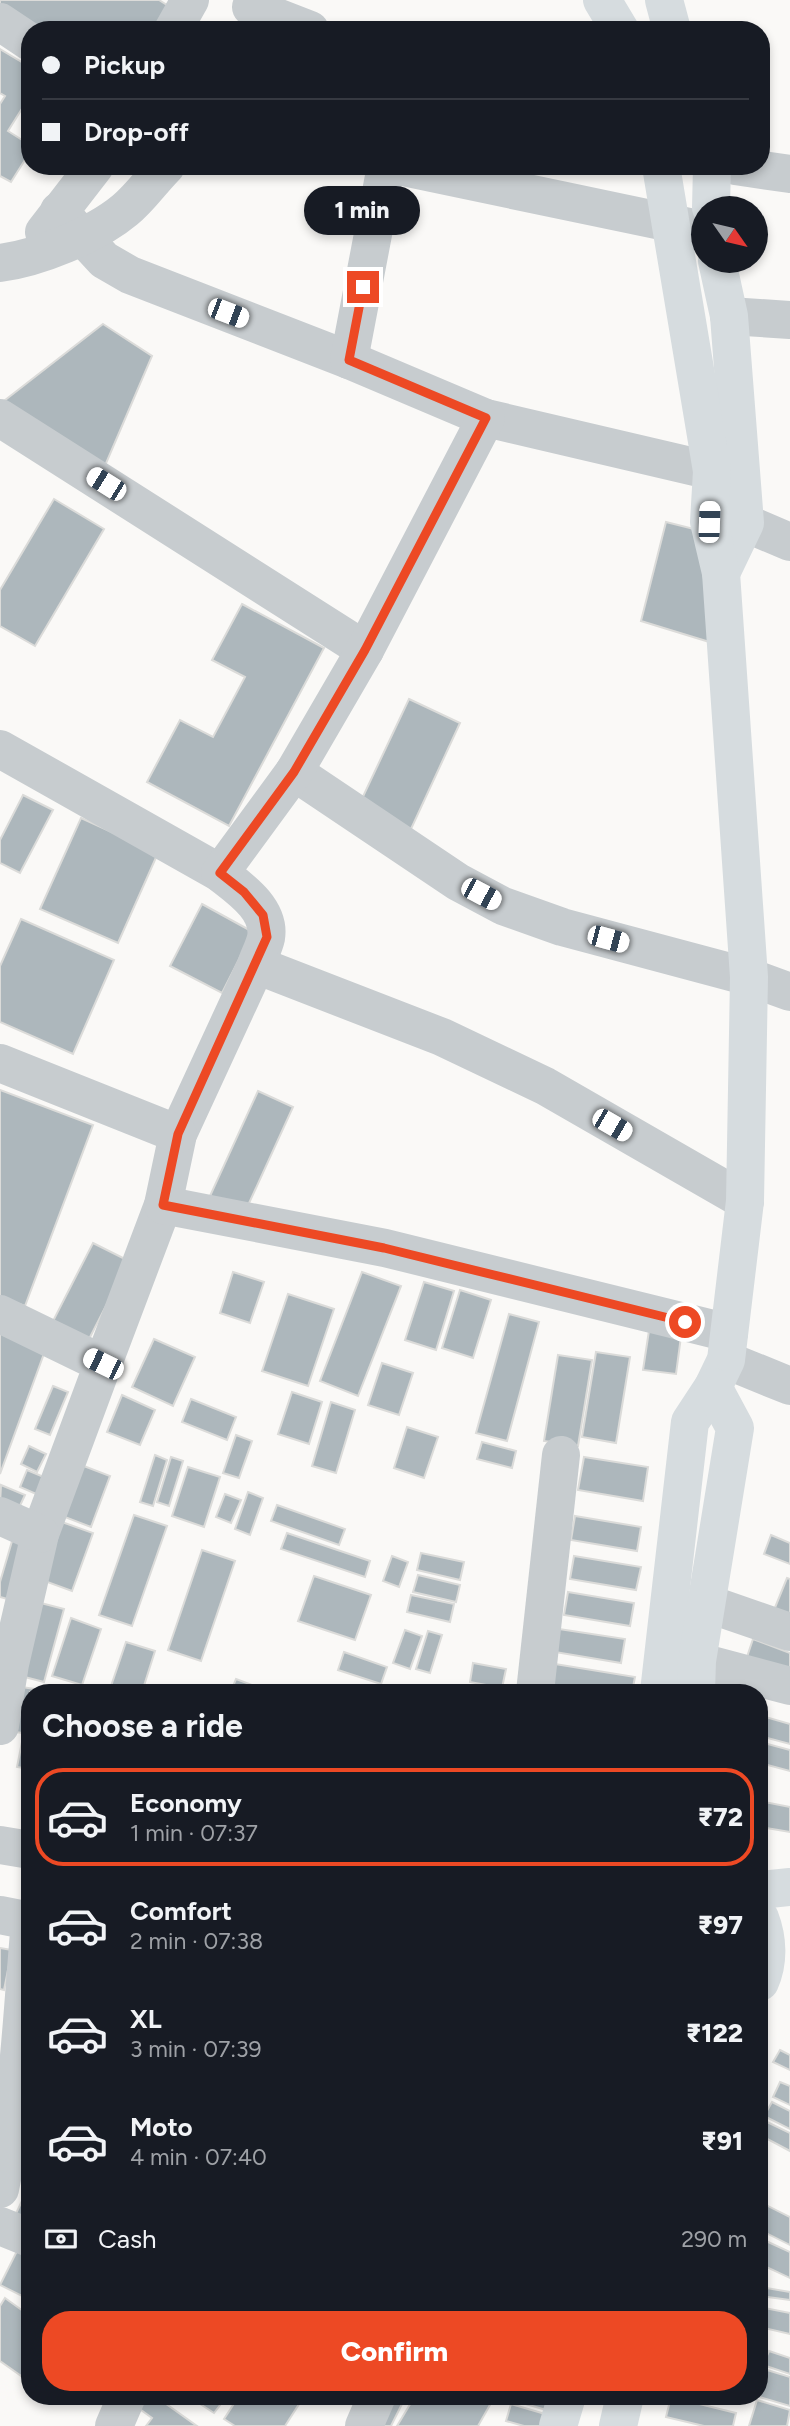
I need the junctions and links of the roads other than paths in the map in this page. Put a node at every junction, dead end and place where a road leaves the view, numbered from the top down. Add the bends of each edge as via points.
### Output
1 (190, 0) edge
2 (602, 0) edge
3 (664, 0) edge
4 (248, 12) edge
5 (178, 21) edge
6 (279, 21) edge
7 (615, 21) edge
8 (670, 21) edge
9 (0, 22) edge
10 (21, 36) edge
11 (770, 171) edge
12 (790, 174) edge
13 (91, 175) edge
14 (158, 175) edge
15 (384, 175) edge
16 (440, 175) edge
17 (665, 175) edge
18 (712, 175) edge
19 (711, 196) edge
20 (71, 224) junction
21 (687, 227) edge
22 (12, 261) edge
23 (720, 273) edge
24 (729, 316) junction
25 (790, 320) edge
26 (349, 360) junction
27 (0, 418) edge
28 (486, 418) junction
29 (712, 471) junction
30 (745, 523) junction
31 (790, 542) edge
32 (721, 573) junction
33 (365, 650) junction
34 (0, 749) edge
35 (294, 772) junction
36 (220, 873) junction
37 (256, 965) junction
38 (749, 977) junction
39 (790, 992) edge
40 (0, 1063) edge
41 (178, 1134) junction
42 (745, 1201) junction
43 (163, 1205) junction
44 (0, 1314) edge
45 (723, 1360) junction
46 (103, 1364) junction
47 (790, 1386) edge
48 (561, 1455) dead end
49 (0, 1516) edge
50 (40, 1534) junction
51 (705, 1603) junction
52 (790, 1632) edge
53 (696, 1676) edge
54 (536, 1684) edge
55 (660, 1684) edge
56 (790, 1686) edge
57 (0, 1726) edge
58 (0, 1845) edge
59 (21, 1848) edge
60 (790, 1887) edge
61 (768, 1889) edge
62 (0, 1915) edge
63 (21, 1919) edge
64 (790, 1989) edge
65 (768, 1992) edge
66 (21, 2067) edge
67 (0, 2189) edge
68 (0, 2226) edge
69 (21, 2234) edge
70 (123, 2405) edge
71 (373, 2405) edge
72 (564, 2405) edge
73 (623, 2405) edge
74 (114, 2426) edge
75 (364, 2426) edge
76 (558, 2426) edge
77 (618, 2426) edge

1 - 5 street
2 - 7 main road
3 - 8 main road
4 - 6 street
9 - 10 street
11 - 12 street
13 - 20 street
14 - 20 street via 125,210
15 - 26 street
16 - 21 street
17 - 21 main road
18 - 19 main road
20 - 22 street
20 - 26 street via 104,260 130,275
21 - 29 main road
23 - 24 main road
24 - 25 street
24 - 30 main road
26 - 28 street
27 - 33 street
28 - 29 street
28 - 33 street
29 - 30 street
29 - 32 main road via 709,522
30 - 31 street
30 - 32 main road
32 - 38 main road
33 - 35 street
34 - 36 street
35 - 36 street
35 - 38 street via 458,882 503,906 562,927
36 - 37 street via 263,915 267,937
37 - 41 street
37 - 42 street via 442,1037 522,1075
38 - 39 street
38 - 42 main road
40 - 41 street
41 - 43 street
42 - 45 main road
43 - 45 street via 384,1248
43 - 46 street
44 - 46 street
45 - 47 street
45 - 51 main road via 735,1428
45 - 55 main road via 690,1422
46 - 50 street
48 - 54 street
49 - 50 street
50 - 57 street
51 - 52 street
51 - 53 main road
53 - 56 street
58 - 59 street
60 - 61 main road
62 - 63 street
64 - 65 main road
66 - 67 street
68 - 69 street
70 - 74 street
71 - 75 street
72 - 76 main road
73 - 77 main road

